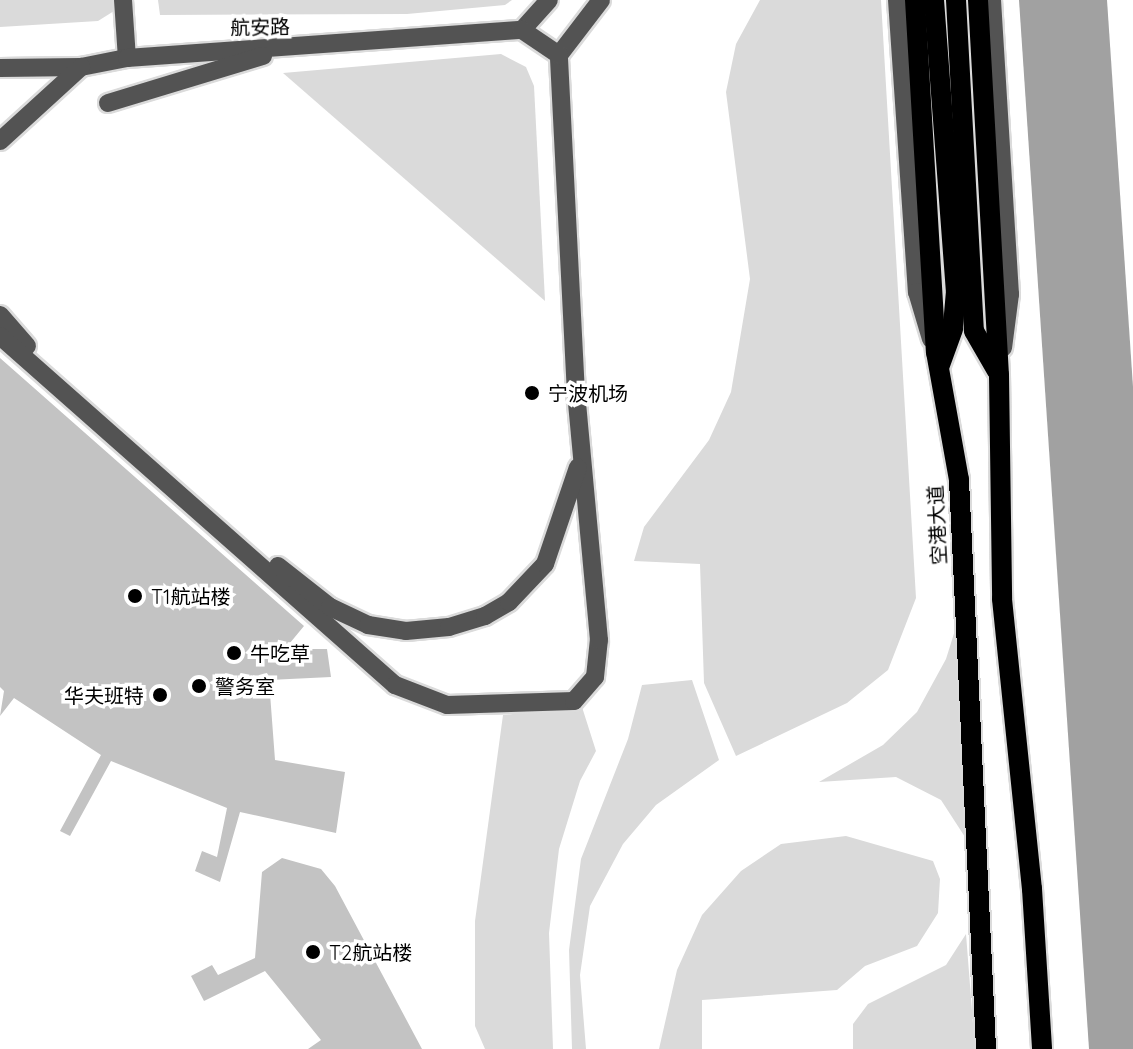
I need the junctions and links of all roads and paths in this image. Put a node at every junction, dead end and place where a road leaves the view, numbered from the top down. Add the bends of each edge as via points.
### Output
1 (123, 0) edge
2 (549, 0) edge
3 (601, 0) edge
4 (897, 0) edge
5 (915, 0) edge
6 (934, 0) edge
7 (956, 0) edge
8 (978, 0) edge
9 (992, 0) edge
10 (522, 30) junction
11 (281, 50) junction
12 (559, 55) junction
13 (127, 58) junction
14 (81, 67) junction
15 (0, 68) edge
16 (108, 103) dead end
17 (0, 141) edge
18 (0, 315) edge
19 (0, 336) edge
20 (939, 367) junction
21 (999, 375) junction
22 (581, 458) junction
23 (986, 1049) edge
24 (1042, 1049) edge

1 - 13 street
2 - 10 street
3 - 12 street
4 - 20 street via 917,292
5 - 20 main road, 空港大道
6 - 20 main road via 956,291 953,329
7 - 21 main road via 974,331
8 - 21 main road
9 - 21 street via 1010,294
10 - 11 street, 航安路
10 - 12 street
11 - 13 street, 航安路
11 - 16 street
12 - 22 street
13 - 14 street, 航安路
14 - 15 street, 航安路
14 - 17 street
18 - 22 street via 63,383 248,541 330,607 368,625 406,631 449,627 509,602 545,564
19 - 22 street via 395,685 432,703 550,705 574,701 595,677 599,640
20 - 23 main road, 空港大道 via 959,480
21 - 24 main road via 1002,599 1032,889

